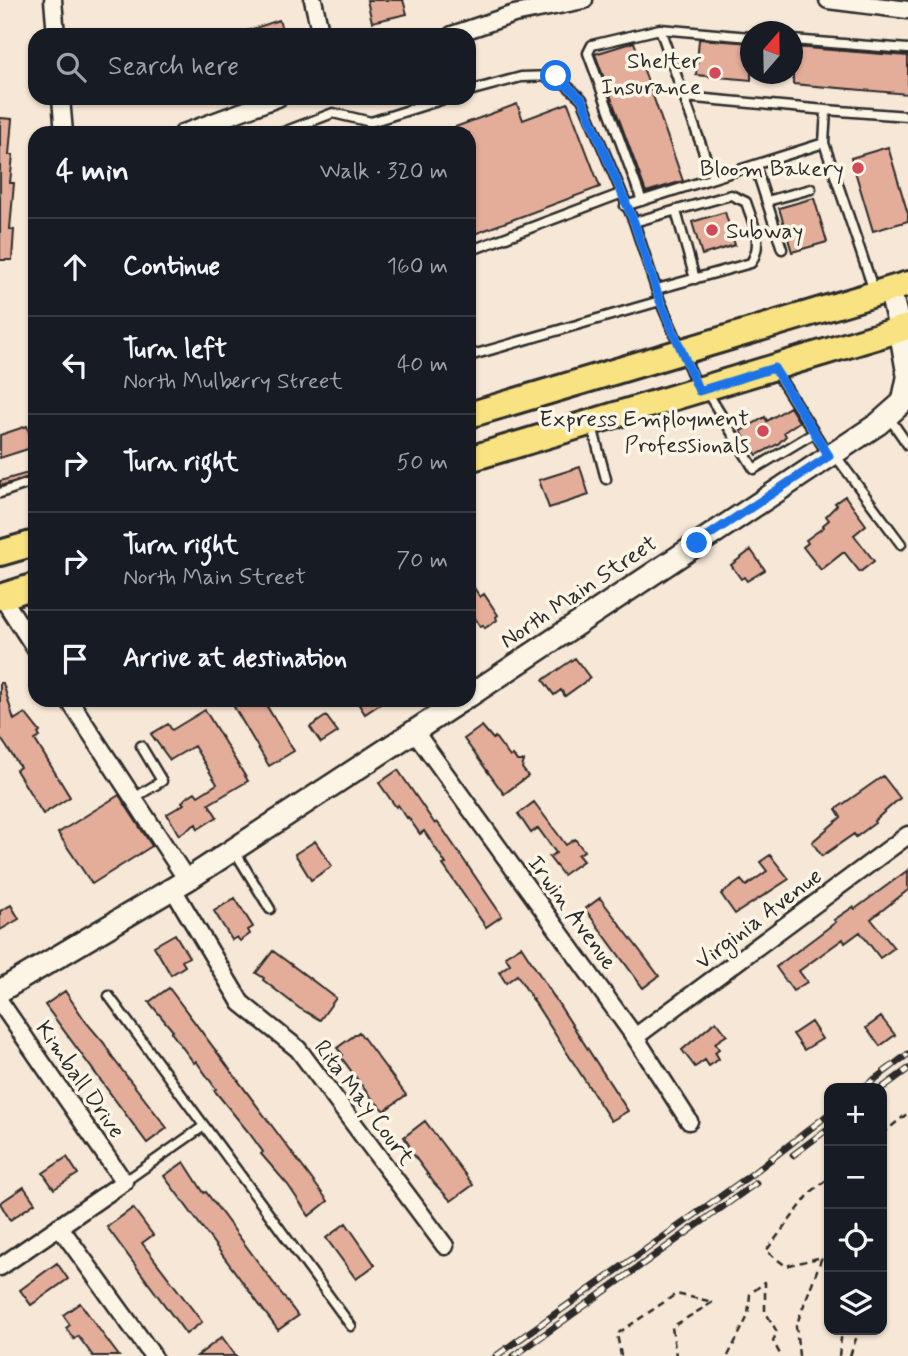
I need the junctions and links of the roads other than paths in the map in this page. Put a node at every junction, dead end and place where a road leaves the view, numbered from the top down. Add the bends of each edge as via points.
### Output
1 (53, 0) edge
2 (313, 0) edge
3 (584, 0) edge
4 (828, 0) edge
5 (908, 10) edge
6 (55, 28) edge
7 (319, 28) edge
8 (472, 28) edge
9 (660, 29) junction
10 (740, 36) edge
11 (803, 41) edge
12 (908, 49) edge
13 (476, 89) edge
14 (684, 97) junction
15 (62, 105) edge
16 (259, 105) edge
17 (425, 105) edge
18 (826, 110) junction
19 (908, 116) edge
20 (63, 126) edge
21 (202, 126) edge
22 (299, 126) edge
23 (824, 143) junction
24 (755, 165) junction
25 (713, 178) junction
26 (811, 189) dead end
27 (620, 194) junction
28 (642, 201) junction
29 (766, 201) junction
30 (625, 206) junction
31 (676, 211) junction
32 (634, 222) junction
33 (476, 247) edge
34 (782, 249) dead end
35 (695, 279) junction
36 (657, 289) junction
37 (891, 289) edge
38 (660, 301) junction
39 (904, 328) edge
40 (683, 351) junction
41 (476, 354) edge
42 (774, 368) junction
43 (908, 376) edge
44 (702, 390) junction
45 (476, 413) edge
46 (888, 416) junction
47 (592, 423) junction
48 (814, 433) junction
49 (908, 445) edge
50 (831, 454) junction
51 (476, 457) edge
52 (606, 479) dead end
53 (28, 483) edge
54 (0, 493) edge
55 (901, 544) dead end
56 (28, 545) edge
57 (0, 553) edge
58 (28, 588) edge
59 (0, 596) edge
60 (28, 638) edge
61 (476, 691) edge
62 (74, 707) edge
63 (452, 707) edge
64 (415, 732) junction
65 (141, 746) dead end
66 (134, 798) junction
67 (908, 835) edge
68 (234, 850) junction
69 (180, 884) junction
70 (270, 909) dead end
71 (0, 990) edge
72 (109, 996) dead end
73 (0, 1002) edge
74 (635, 1037) junction
75 (690, 1121) dead end
76 (204, 1126) junction
77 (124, 1182) junction
78 (59, 1226) junction
79 (445, 1247) dead end
80 (0, 1267) edge
81 (351, 1326) dead end
82 (153, 1356) edge

1 - 6 street
2 - 7 street
3 - 8 street via 514,13
4 - 5 street
9 - 10 lane
9 - 14 lane
9 - 28 lane via 592,45 588,54
11 - 12 lane
13 - 27 lane via 521,77 556,76 582,99
14 - 18 lane
14 - 25 lane
15 - 20 street
16 - 21 street
17 - 22 lane via 371,122 333,113
18 - 19 lane
18 - 23 lane
23 - 24 lane
23 - 37 lane
24 - 25 lane
24 - 29 lane
25 - 28 lane
26 - 29 lane
27 - 30 lane
27 - 33 lane
28 - 30 lane
29 - 34 lane
30 - 32 lane
31 - 32 lane
31 - 35 lane
31 - 35 lane via 730,195 739,197 746,202 759,243 751,263
32 - 36 lane
35 - 36 lane
36 - 38 lane
37 - 39 street, North Main Street
37 - 40 main road
38 - 40 lane
38 - 41 lane
39 - 42 main road
39 - 43 street, North Main Street
40 - 44 lane
40 - 45 main road
42 - 44 main road
42 - 48 lane
43 - 46 street, North Main Street via 903,401
44 - 47 main road
44 - 48 lane via 754,469
46 - 49 lane
46 - 50 street, North Main Street
47 - 51 main road
47 - 52 lane
48 - 50 lane
50 - 55 lane
50 - 61 street, North Main Street
53 - 54 lane
56 - 57 main road
58 - 59 main road
59 - 60 street
62 - 66 street, Rita May Court
63 - 64 street
64 - 68 street
64 - 74 street, Irwin Avenue
65 - 66 lane via 162,781
66 - 69 street, Rita May Court
67 - 74 street, Virginia Avenue
68 - 69 street
68 - 70 lane
69 - 71 street
69 - 79 street, Rita May Court via 241,1003 298,1049
72 - 76 lane
73 - 77 street, Kimball Drive
74 - 75 street, Irwin Avenue
76 - 77 lane
76 - 81 lane
77 - 78 street
78 - 80 street
78 - 82 street

